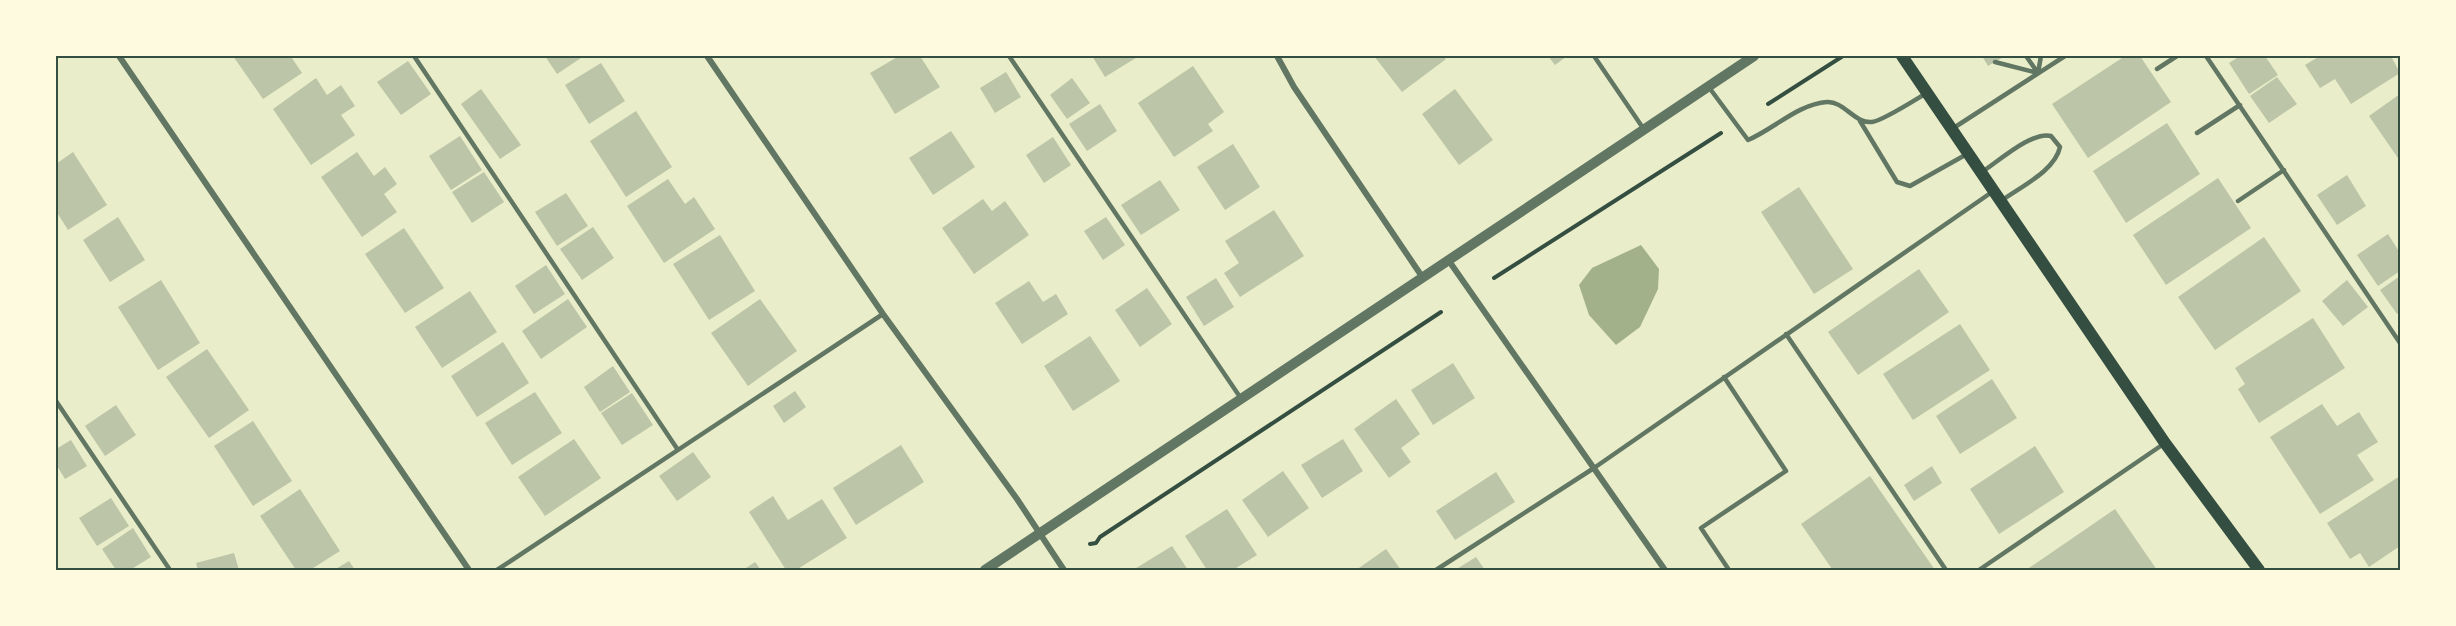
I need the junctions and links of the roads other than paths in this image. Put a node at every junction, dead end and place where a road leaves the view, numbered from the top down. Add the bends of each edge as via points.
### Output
1 (119, 56) edge
2 (414, 56) edge
3 (708, 56) edge
4 (1009, 56) edge
5 (1276, 56) edge
6 (1594, 56) edge
7 (1754, 56) edge
8 (1902, 56) edge
9 (2026, 56) edge
10 (2041, 56) edge
11 (2065, 56) edge
12 (2177, 56) edge
13 (2206, 56) edge
14 (1995, 62) dead end
15 (2157, 69) dead end
16 (2038, 73) junction
17 (1708, 86) junction
18 (1928, 93) junction
19 (2240, 105) junction
20 (1860, 121) junction
21 (1644, 129) junction
22 (1952, 129) junction
23 (2197, 133) dead end
24 (1969, 153) junction
25 (2284, 170) junction
26 (1982, 172) junction
27 (1998, 196) junction
28 (2238, 201) dead end
29 (1449, 261) junction
30 (1423, 279) junction
31 (883, 314) junction
32 (1786, 334) junction
33 (2400, 344) edge
34 (1724, 377) junction
35 (1241, 400) junction
36 (56, 401) edge
37 (2165, 443) junction
38 (678, 450) junction
39 (1594, 468) junction
40 (1039, 534) junction
41 (170, 570) edge
42 (469, 570) edge
43 (497, 570) edge
44 (985, 570) edge
45 (1064, 570) edge
46 (1436, 570) edge
47 (1665, 570) edge
48 (1729, 570) edge
49 (1946, 570) edge
50 (1979, 570) edge
51 (2259, 570) edge

1 - 42 street
2 - 38 lane
3 - 31 street
4 - 35 lane
5 - 30 street
6 - 21 lane
7 - 17 street
8 - 18 main road
9 - 16 lane
10 - 16 lane
11 - 16 lane
12 - 15 lane
13 - 19 lane
14 - 16 lane
16 - 22 lane
17 - 20 lane via 1748,140 1801,109 1829,101
17 - 21 street
18 - 20 lane via 1873,123
18 - 22 main road
19 - 23 lane
19 - 25 lane
20 - 24 lane via 1897,182 1910,186
21 - 29 street
22 - 24 main road
24 - 26 main road
25 - 28 lane
25 - 33 lane
26 - 27 main road
26 - 27 lane via 2044,134 2060,147 2058,156 2044,170
27 - 32 lane
27 - 37 main road
29 - 30 street
29 - 39 street
30 - 35 street
31 - 38 lane
31 - 40 street
32 - 34 lane
32 - 49 lane
34 - 39 lane
34 - 48 lane via 1786,471 1701,528
35 - 40 street
36 - 41 lane
37 - 50 lane
37 - 51 main road
38 - 43 lane
39 - 46 lane
39 - 47 street
40 - 44 street
40 - 45 street

